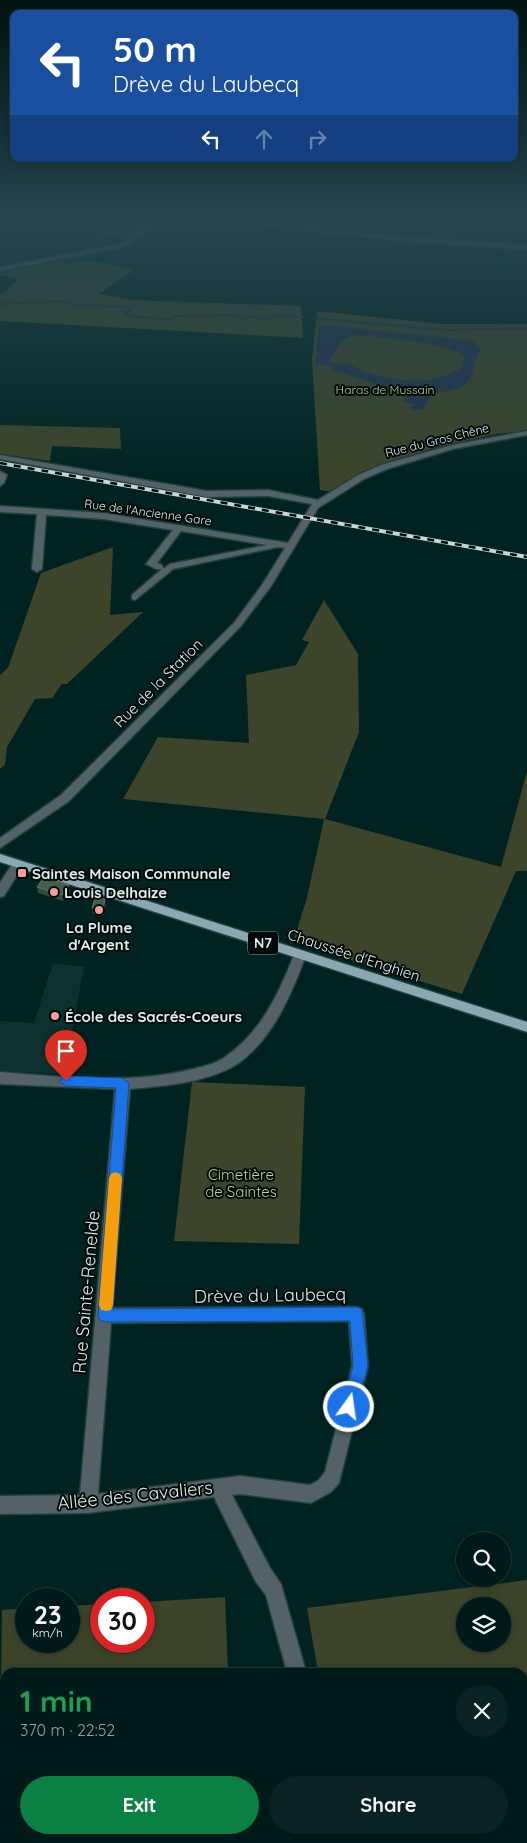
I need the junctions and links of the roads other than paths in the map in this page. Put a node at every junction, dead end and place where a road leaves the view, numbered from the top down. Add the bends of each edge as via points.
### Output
1 (527, 433) edge
2 (0, 457) edge
3 (0, 474) edge
4 (0, 483) edge
5 (320, 503) junction
6 (0, 508) edge
7 (42, 512) junction
8 (308, 516) joint
9 (178, 528) junction
10 (287, 545) junction
11 (159, 567) dead end
12 (38, 569) dead end
13 (135, 597) dead end
14 (0, 844) edge
15 (0, 858) edge
16 (18, 864) junction
17 (0, 893) edge
18 (300, 955) junction
19 (527, 1028) edge
20 (0, 1078) edge
21 (122, 1083) junction
22 (105, 1316) junction
23 (353, 1391) joint
24 (218, 1487) junction
25 (88, 1504) junction
26 (0, 1505) edge
27 (295, 1668) edge

1 - 5 street, Rue du Gros Chêne via 452,447 384,467 361,477
2 - 5 street via 207,494 268,493
3 - 4 street via 3,475
5 - 8 street, Rue du Gros Chêne
6 - 7 street, Rue de l'Ancienne Gare
7 - 9 street, Rue de l'Ancienne Gare via 103,516
7 - 12 street
8 - 10 street, Rue de la Station
9 - 10 street, Rue de l'Ancienne Gare
9 - 11 street via 151,564
10 - 13 street via 170,567
10 - 14 street, Rue de la Station via 266,586 236,625 66,798
15 - 16 main road, Chaussée d'Enghien / N7
16 - 17 street
16 - 18 main road, Chaussée d'Enghien / N7
18 - 19 main road, Chaussée d'Enghien / N7
18 - 21 street via 280,1004 257,1036 233,1060 192,1076 161,1082
20 - 21 street
21 - 22 street, Rue Sainte-Renelde
22 - 23 street, Drève du Laubecq via 356,1314 360,1366
22 - 25 street, Rue Sainte-Renelde
23 - 24 street, Allée des Cavaliers via 336,1471 325,1486 311,1494 240,1485
24 - 25 street, Allée des Cavaliers
24 - 27 street via 274,1590
25 - 26 street, Allée des Cavaliers

